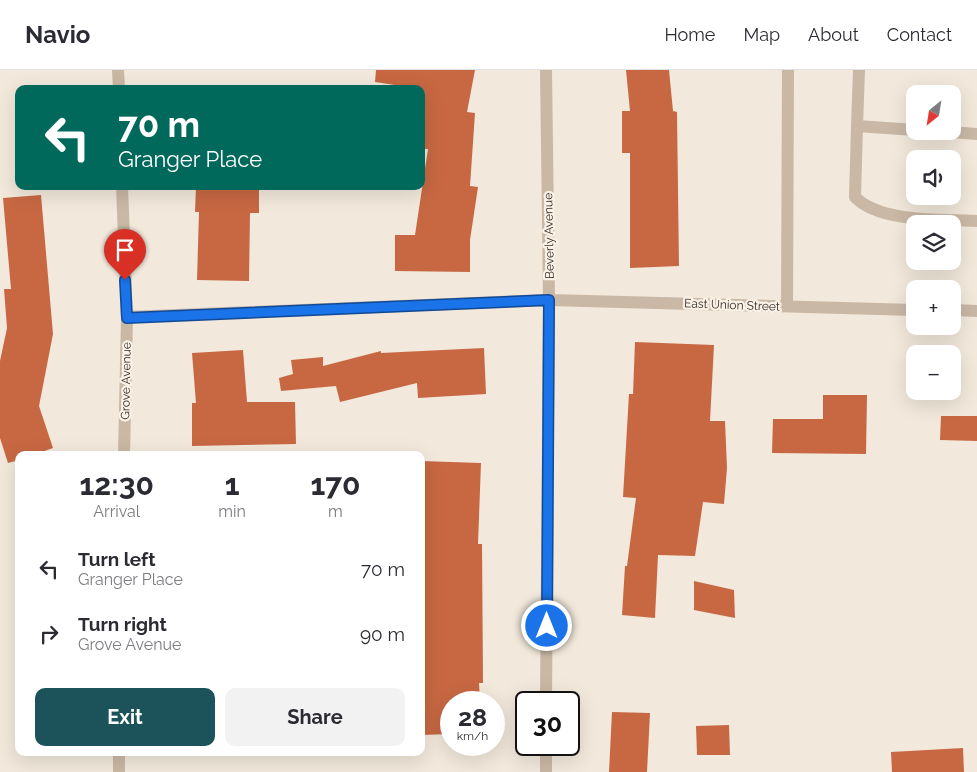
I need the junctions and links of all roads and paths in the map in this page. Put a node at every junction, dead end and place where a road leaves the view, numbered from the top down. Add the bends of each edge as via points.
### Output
1 (118, 70) edge
2 (546, 70) edge
3 (788, 70) edge
4 (859, 70) edge
5 (119, 85) edge
6 (857, 126) junction
7 (906, 129) edge
8 (961, 133) edge
9 (977, 134) edge
10 (122, 190) edge
11 (977, 221) edge
12 (549, 300) junction
13 (787, 306) junction
14 (906, 310) edge
15 (961, 310) edge
16 (977, 311) edge
17 (127, 318) junction
18 (124, 451) edge
19 (546, 691) edge
20 (119, 756) edge
21 (546, 756) edge
22 (119, 772) edge
23 (546, 772) edge

1 - 5 street
2 - 12 street, Beverly Avenue
3 - 13 street
4 - 6 street
6 - 7 street
6 - 11 street via 855,198 864,207 899,216
8 - 9 street
10 - 17 street, Grove Avenue
12 - 13 street, East Union Street
12 - 17 street, East Union Street
12 - 19 street, Beverly Avenue
13 - 14 street, East Union Street
15 - 16 street
17 - 18 street, Grove Avenue
20 - 22 street
21 - 23 street

